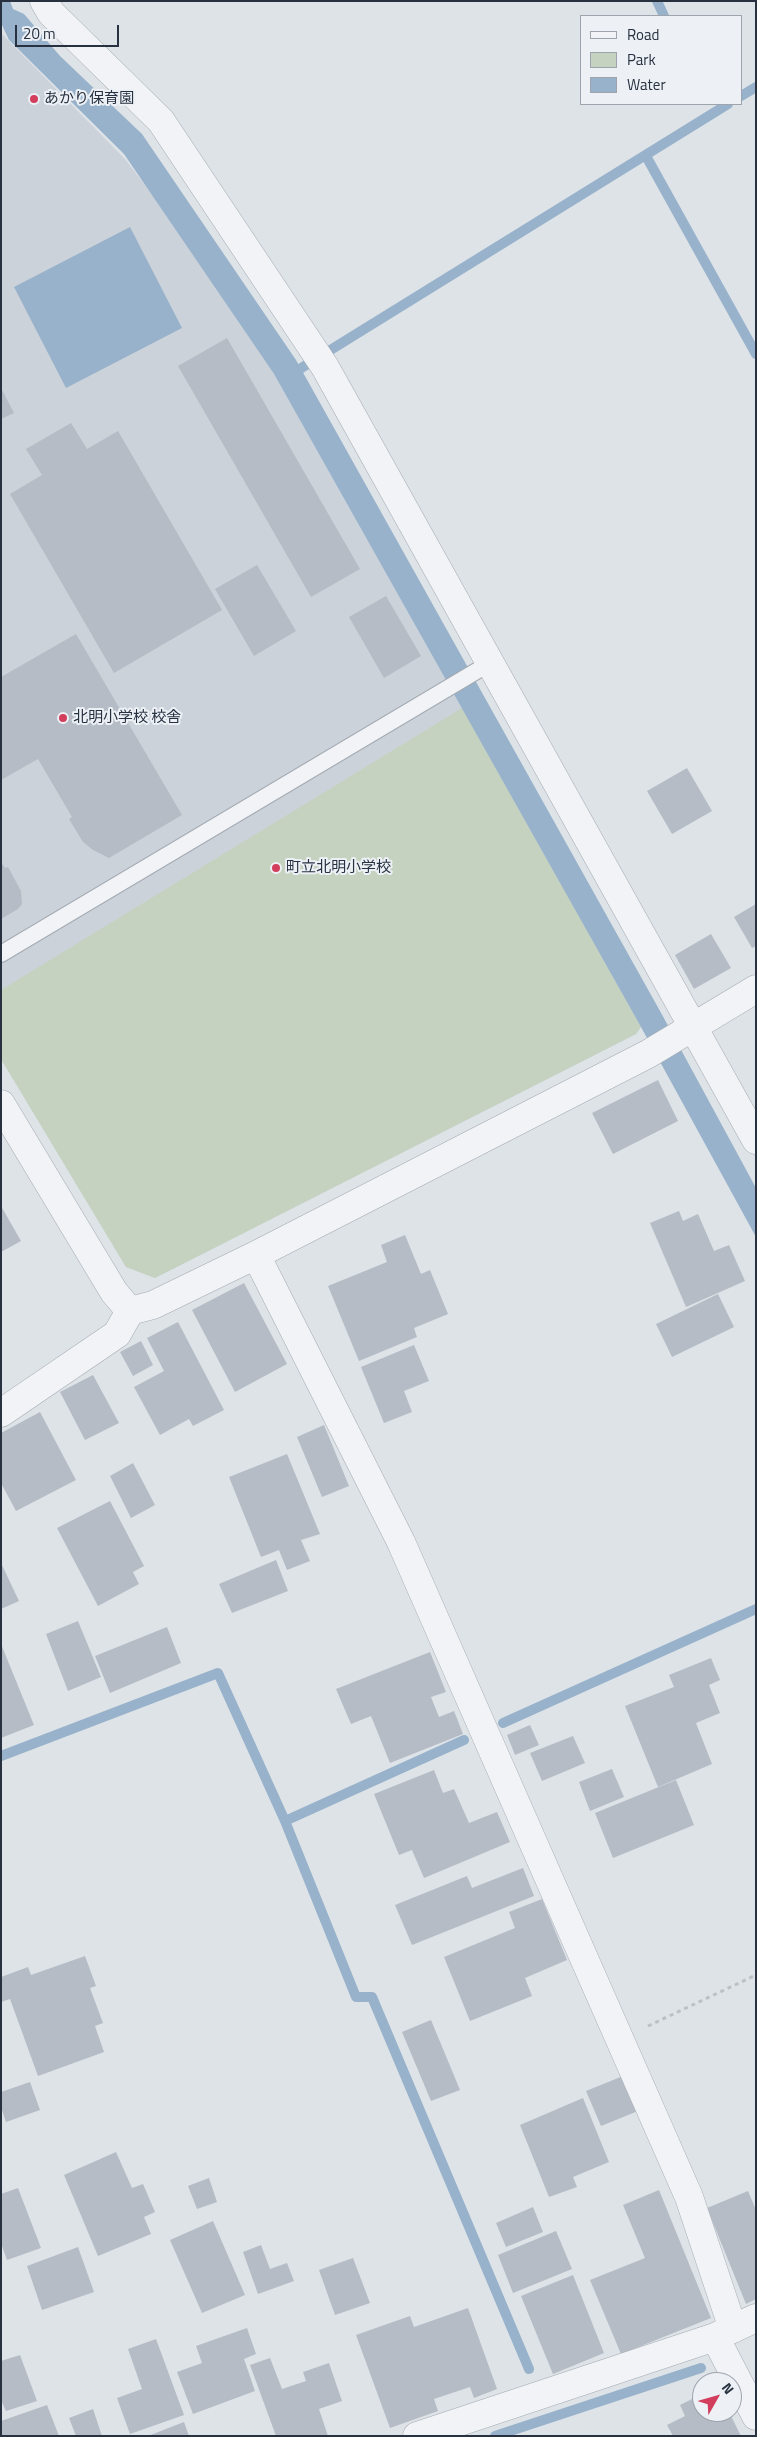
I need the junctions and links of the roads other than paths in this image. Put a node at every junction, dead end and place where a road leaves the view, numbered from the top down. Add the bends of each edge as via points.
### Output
1 (44, 1) edge
2 (485, 666) junction
3 (1, 954) edge
4 (756, 989) edge
5 (688, 1031) junction
6 (1, 1104) edge
7 (756, 1140) edge
8 (256, 1255) junction
9 (130, 1312) junction
10 (1, 1413) edge
11 (734, 2328) edge
12 (756, 2416) edge
13 (417, 2436) edge

1 - 2 street via 51,13 161,121 318,357
2 - 3 lane
2 - 5 street
4 - 5 street
5 - 7 street
5 - 8 street
6 - 9 street via 114,1292
8 - 9 street via 153,1305
8 - 11 street via 401,1542 689,2196
9 - 10 street via 117,1334
11 - 12 street
11 - 13 street

